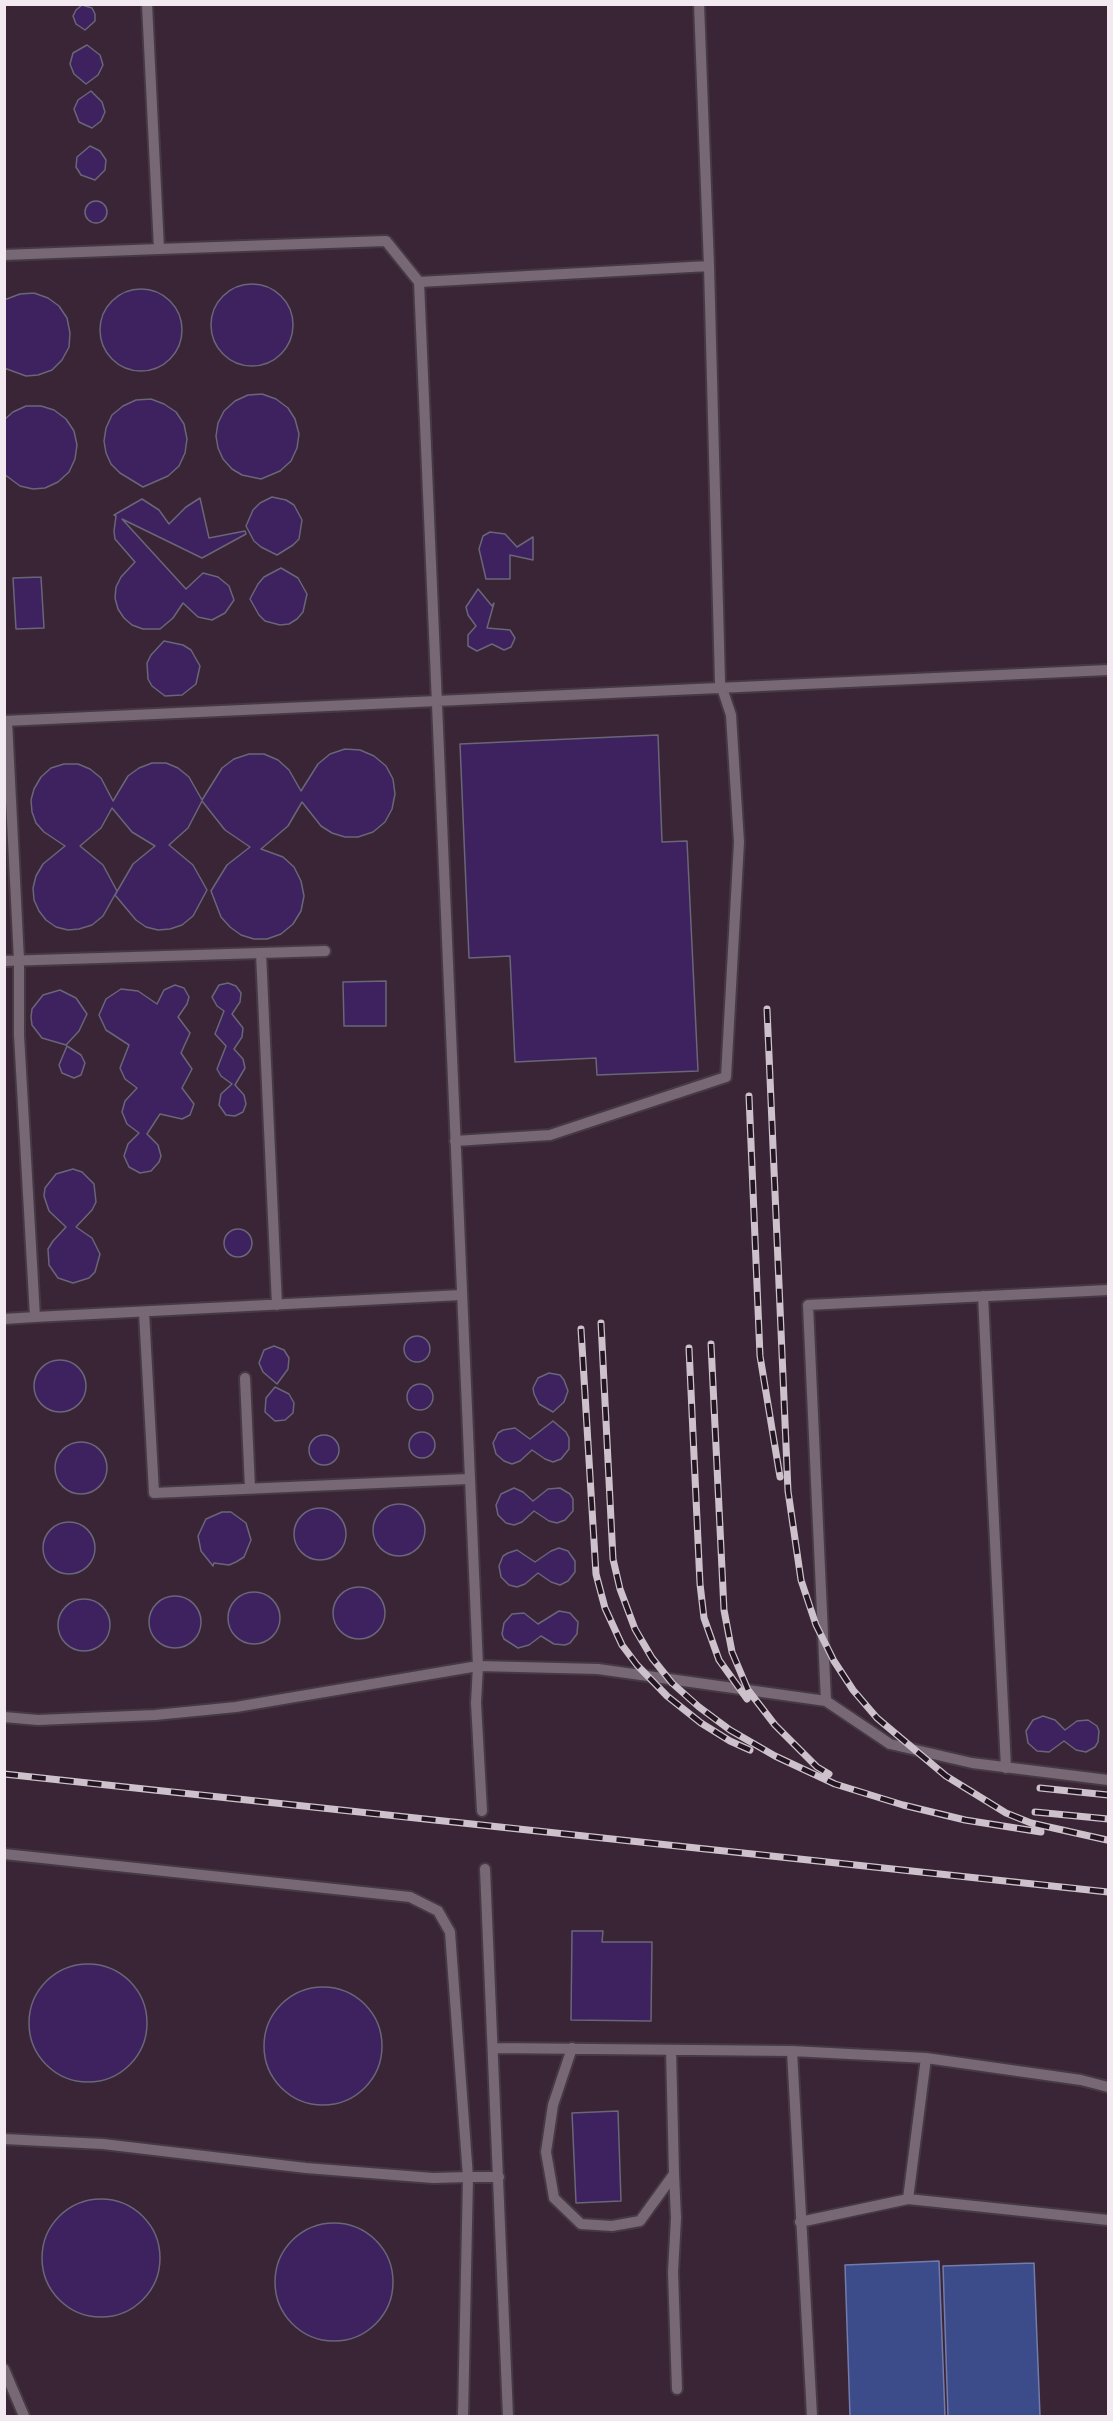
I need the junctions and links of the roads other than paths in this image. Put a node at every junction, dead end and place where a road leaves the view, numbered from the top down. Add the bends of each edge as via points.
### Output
1 (147, 4) edge
2 (699, 4) edge
3 (159, 249) junction
4 (4, 255) edge
5 (709, 266) junction
6 (419, 282) junction
7 (1108, 670) edge
8 (722, 687) junction
9 (436, 700) junction
10 (6, 721) edge
11 (325, 951) dead end
12 (261, 953) junction
13 (19, 960) junction
14 (4, 961) edge
15 (455, 1141) junction
16 (1108, 1290) edge
17 (461, 1295) junction
18 (983, 1296) junction
19 (277, 1305) junction
20 (144, 1312) junction
21 (35, 1317) junction
22 (4, 1319) edge
23 (245, 1378) dead end
24 (468, 1479) junction
25 (250, 1488) junction
26 (478, 1666) junction
27 (825, 1701) junction
28 (4, 1717) edge
29 (1006, 1768) junction
30 (1108, 1780) edge
31 (482, 1811) dead end
32 (4, 1854) edge
33 (485, 1869) dead end
34 (494, 2048) junction
35 (572, 2048) junction
36 (671, 2050) junction
37 (792, 2051) junction
38 (926, 2058) junction
39 (1108, 2087) edge
40 (4, 2139) edge
41 (674, 2174) junction
42 (468, 2177) junction
43 (499, 2177) junction
44 (908, 2199) junction
45 (1108, 2220) edge
46 (800, 2222) junction
47 (4, 2370) edge
48 (677, 2389) dead end
49 (24, 2416) edge
50 (463, 2416) edge
51 (508, 2416) edge
52 (812, 2416) edge

1 - 3 lane
2 - 5 lane
3 - 4 lane
3 - 6 lane via 386,241
5 - 6 lane
5 - 8 lane
6 - 9 lane
7 - 8 lane
8 - 9 lane
8 - 15 lane via 731,715 739,842 726,1077 550,1135
9 - 10 lane
9 - 15 lane
10 - 13 lane
11 - 12 lane
12 - 13 lane
12 - 19 lane
13 - 14 lane
13 - 21 lane via 19,1035
15 - 17 lane
16 - 18 lane
17 - 19 lane
17 - 24 lane
18 - 27 lane via 808,1305
18 - 29 lane
19 - 20 lane
20 - 21 lane
20 - 25 lane via 154,1492
21 - 22 lane
23 - 25 lane
24 - 25 lane
24 - 26 lane
26 - 27 lane via 598,1669
26 - 28 lane via 236,1707 38,1720
26 - 31 lane via 476,1703
27 - 29 lane via 890,1744
29 - 30 lane
32 - 42 lane via 410,1897 438,1911 450,1932
33 - 34 lane
34 - 35 lane
34 - 43 lane
35 - 36 lane
35 - 41 lane via 553,2105 546,2152 554,2198 581,2224 612,2226 640,2221
36 - 37 lane
36 - 41 lane
37 - 38 lane
37 - 46 lane
38 - 39 lane
38 - 44 lane
40 - 42 lane via 102,2145 306,2168
41 - 48 lane
42 - 43 lane
42 - 50 lane
43 - 51 lane
44 - 45 lane
44 - 46 lane
46 - 52 lane
47 - 49 lane

